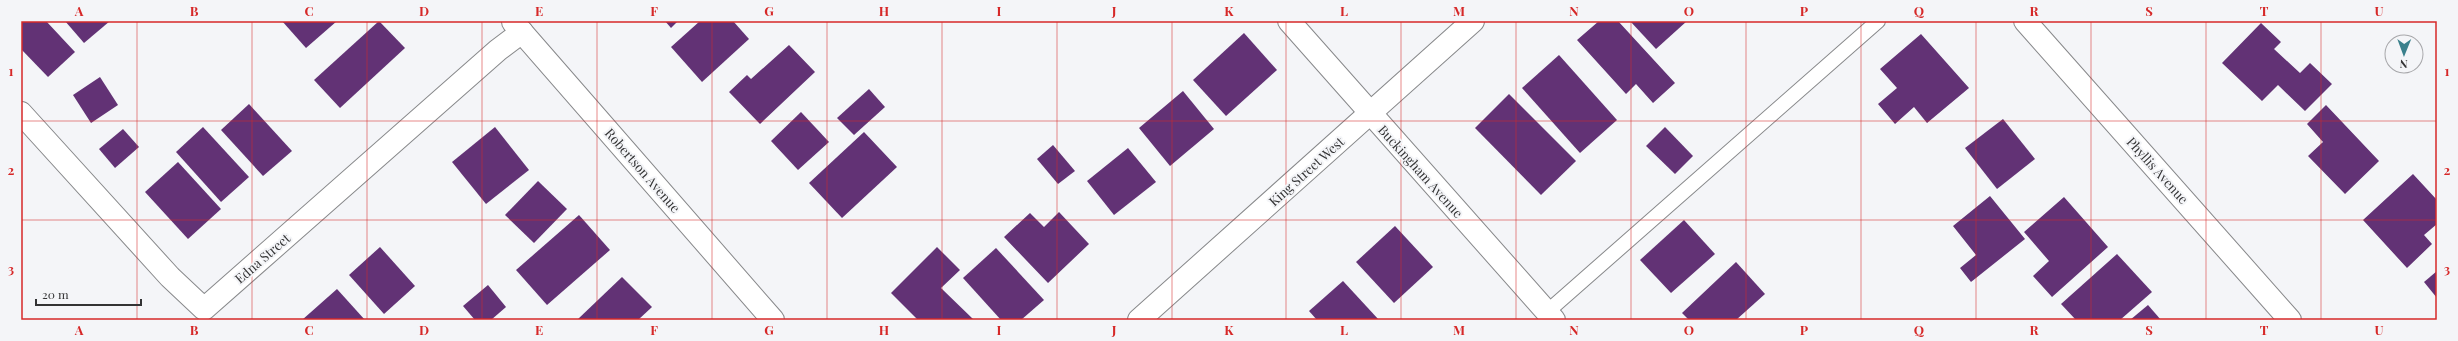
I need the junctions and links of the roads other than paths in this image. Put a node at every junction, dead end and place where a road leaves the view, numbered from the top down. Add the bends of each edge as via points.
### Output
1 (1289, 21) edge
2 (1473, 21) edge
3 (1878, 21) edge
4 (2025, 21) edge
5 (518, 26) edge
6 (21, 113) edge
7 (1369, 114) junction
8 (1550, 316) edge
9 (772, 320) edge
10 (1139, 320) edge
11 (2290, 320) edge

1 - 7 street, Buckingham Avenue via 1351,89
2 - 7 street, King Street West
3 - 8 lane
4 - 11 street, Phyllis Avenue
5 - 6 street, Edna Street via 498,50 204,309 170,277
5 - 9 street, Robertson Avenue
7 - 8 street, Buckingham Avenue
7 - 10 street, King Street West

